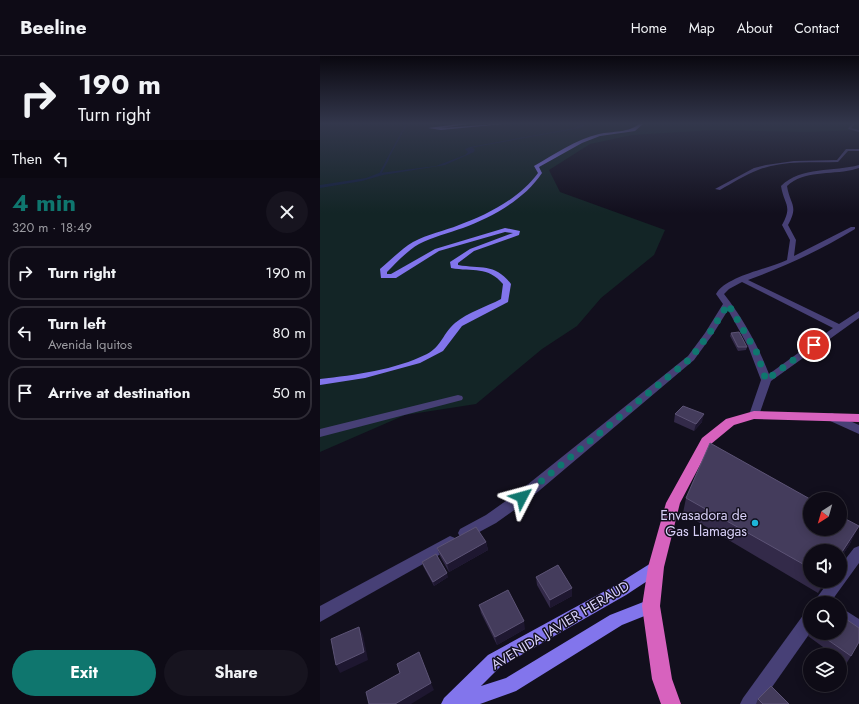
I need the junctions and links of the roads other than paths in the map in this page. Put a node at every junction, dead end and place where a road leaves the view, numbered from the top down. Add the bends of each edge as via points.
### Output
1 (559, 153) edge
2 (844, 153) edge
3 (859, 166) edge
4 (718, 189) dead end
5 (853, 228) dead end
6 (790, 261) junction
7 (743, 280) junction
8 (728, 304) junction
9 (859, 315) edge
10 (839, 328) junction
11 (766, 380) junction
12 (320, 382) edge
13 (458, 398) dead end
14 (754, 416) junction
15 (832, 417) junction
16 (859, 418) edge
17 (859, 430) edge
18 (320, 433) edge
19 (859, 552) edge
20 (656, 566) junction
21 (847, 568) edge
22 (651, 606) junction
23 (320, 614) edge
24 (847, 620) edge
25 (859, 628) edge
26 (803, 629) edge
27 (450, 704) edge
28 (454, 704) edge
29 (671, 704) edge
30 (748, 704) edge

1 - 12 main road via 536,167 540,174 525,191 477,220 431,235 414,244 384,271 384,276 393,276 437,250 505,230 517,231 517,234 472,250 454,262 454,266 459,267 494,270 507,284 505,300 458,325 440,349 426,358 342,381
2 - 4 street via 838,161 788,163 756,169
3 - 6 street via 793,178 784,186 784,194 791,205 791,214 784,225 793,240
5 - 6 street
6 - 7 street
7 - 8 street via 724,288 721,292
7 - 10 street
8 - 11 street via 757,353
8 - 23 street via 691,358 522,497 491,519
9 - 10 street
10 - 11 street
11 - 14 street
13 - 18 street
14 - 15 highway
14 - 20 highway via 730,422 706,441 673,503
15 - 16 highway
15 - 17 street
19 - 21 street
20 - 22 highway
20 - 27 main road, AVENIDA JAVIER HERAUD via 621,590 494,661
22 - 28 main road, AVENIDA JAVIER HERAUD via 616,620 510,685
22 - 29 highway via 662,679
24 - 25 street
26 - 30 street

